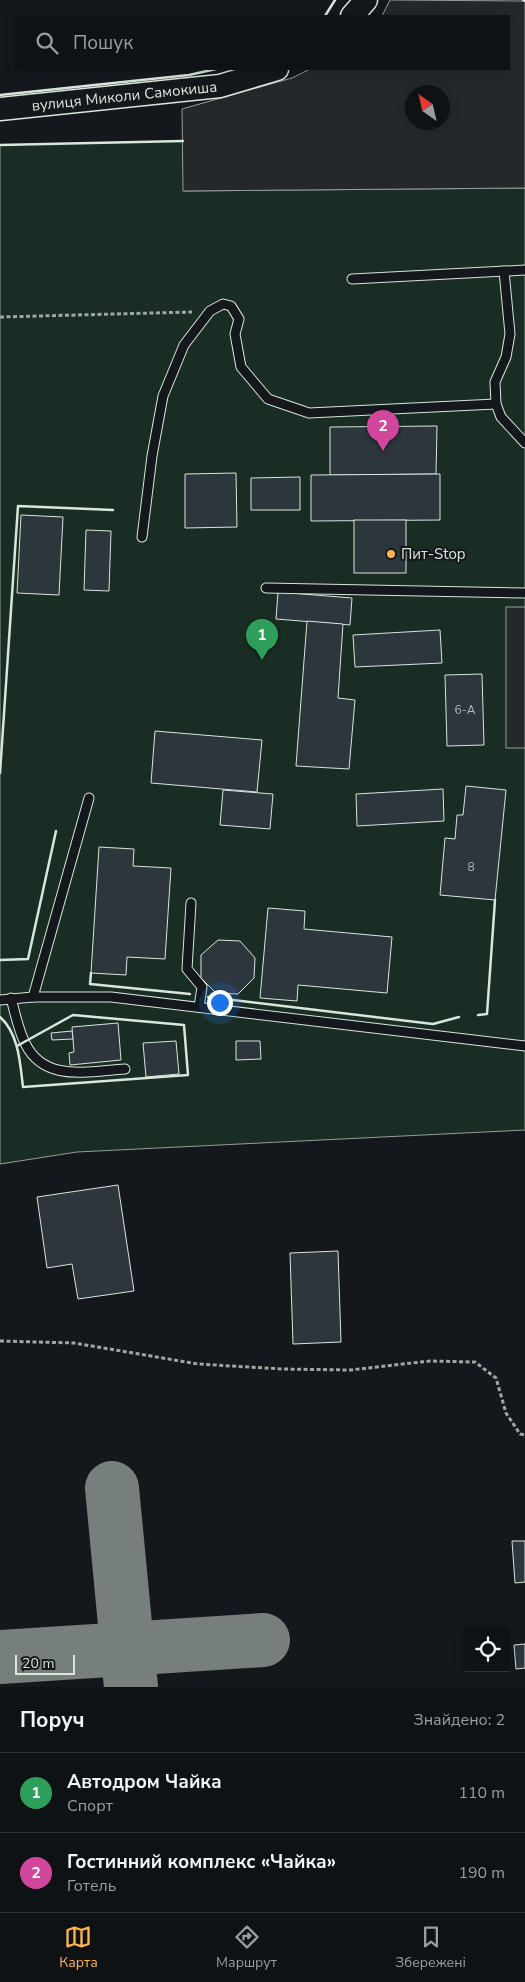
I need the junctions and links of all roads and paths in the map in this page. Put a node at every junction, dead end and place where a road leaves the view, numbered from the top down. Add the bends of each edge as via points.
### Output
1 (366, 0) edge
2 (353, 15) edge
3 (275, 70) edge
4 (0, 109) edge
5 (525, 270) edge
6 (504, 271) junction
7 (352, 279) dead end
8 (210, 311) junction
9 (0, 317) edge
10 (496, 404) junction
11 (525, 443) edge
12 (142, 537) dead end
13 (266, 588) dead end
14 (525, 593) edge
15 (89, 798) dead end
16 (191, 903) dead end
17 (33, 997) junction
18 (11, 998) junction
19 (0, 1000) edge
20 (199, 1007) junction
21 (525, 1046) edge
22 (125, 1070) dead end
23 (0, 1341) edge
24 (525, 1435) edge

1 - 2 street
3 - 4 street, вулиця Миколи Самокиша via 220,86
5 - 6 lane
6 - 7 lane
6 - 10 lane via 510,334 506,356 494,382
8 - 9 path
8 - 10 lane via 223,304 231,306 239,319 235,334 242,367 268,399 308,413
8 - 12 lane via 184,345 163,396
10 - 11 lane via 501,417
13 - 14 lane
15 - 17 lane
16 - 20 lane via 187,969 202,988
17 - 18 lane
17 - 20 lane via 112,997
18 - 19 lane
18 - 22 lane via 24,1042 44,1065 63,1072
20 - 21 lane
23 - 24 path via 74,1343 198,1364 282,1369 350,1370 430,1361 475,1362 496,1378 506,1413 520,1434

